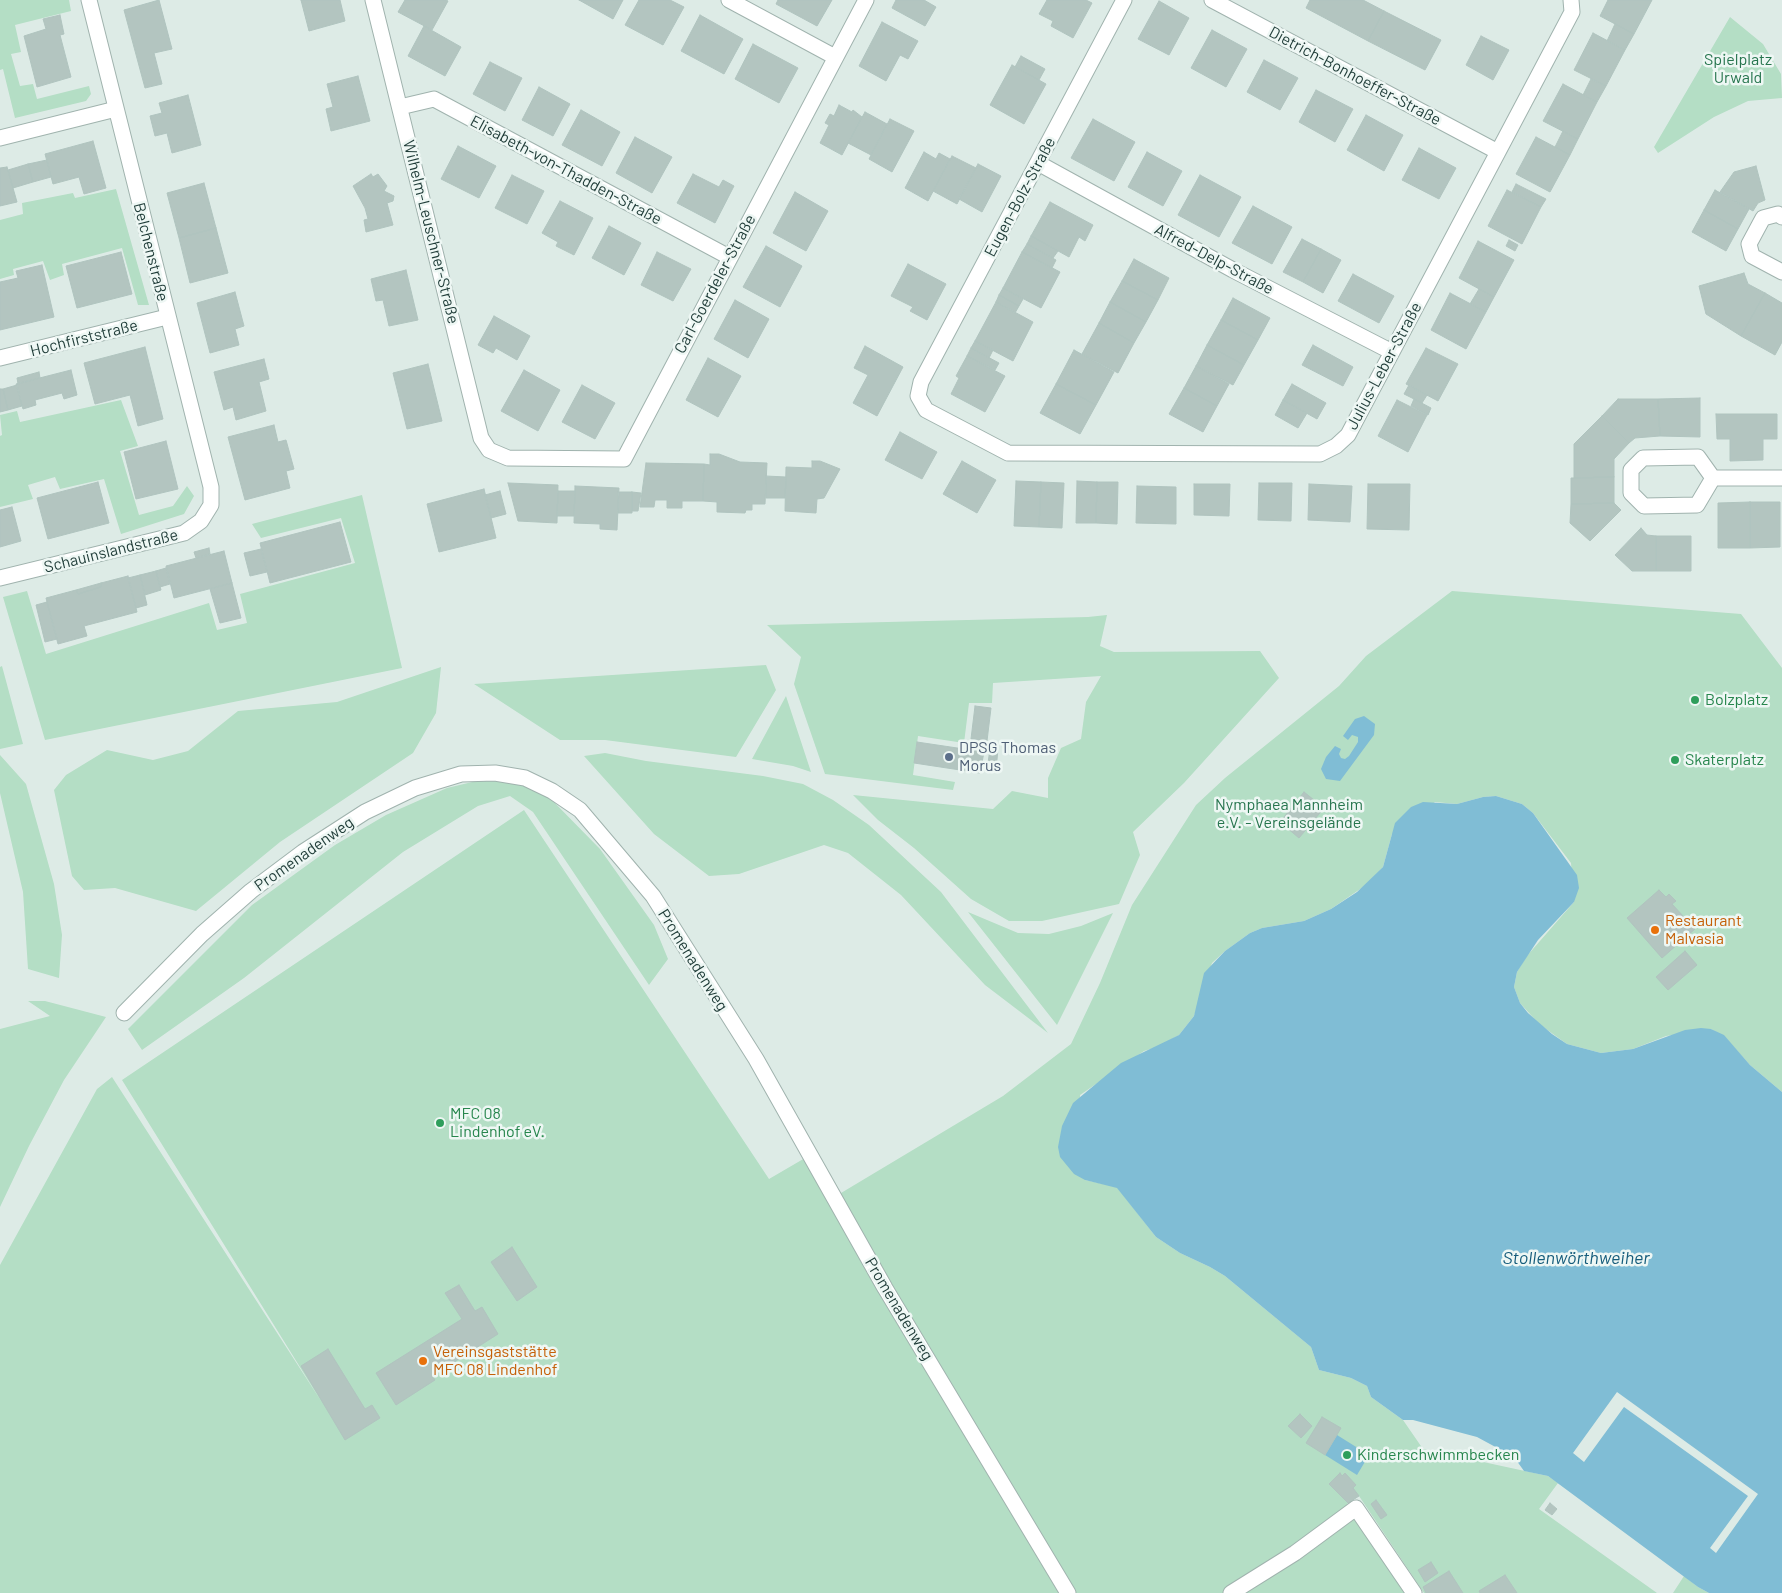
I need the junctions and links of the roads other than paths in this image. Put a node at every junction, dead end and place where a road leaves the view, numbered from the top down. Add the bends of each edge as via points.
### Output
1 (89, 0) edge
2 (373, 0) edge
3 (729, 0) edge
4 (866, 0) edge
5 (1124, 0) edge
6 (1212, 0) edge
7 (1571, 0) edge
8 (836, 57) junction
9 (400, 107) junction
10 (116, 109) junction
11 (0, 138) edge
12 (1498, 152) junction
13 (1038, 163) junction
14 (1782, 217) edge
15 (729, 257) junction
16 (1782, 272) edge
17 (168, 317) junction
18 (1392, 352) junction
19 (0, 358) edge
20 (918, 396) joint
21 (500, 456) joint
22 (1713, 478) junction
23 (1782, 478) edge
24 (211, 504) joint
25 (0, 578) edge
26 (124, 1013) dead end
27 (1068, 1593) edge
28 (1232, 1593) edge
29 (1414, 1593) edge

1 - 10 street, Belchenstraße
2 - 9 street, Wilhelm-Leuschner-Straße
3 - 8 street
4 - 8 street, Carl-Goerdeler-Straße
5 - 13 street, Eugen-Bolz-Straße
6 - 12 street, Dietrich-Bonhoeffer-Straße
7 - 12 street, Julius-Leber-Straße via 1572,12
8 - 15 street, Carl-Goerdeler-Straße
9 - 15 street, Elisabeth-von-Thadden-Straße via 434,99
9 - 21 street, Wilhelm-Leuschner-Straße via 480,438 488,450
10 - 11 street
10 - 17 street, Belchenstraße
12 - 18 street, Julius-Leber-Straße
13 - 18 street, Alfred-Delp-Straße via 1233,270
13 - 20 street, Eugen-Bolz-Straße via 921,382
14 - 16 street via 1778,214 1763,218 1749,244 1752,256
15 - 21 street, Carl-Goerdeler-Straße via 624,459
17 - 19 street, Hochfirststraße
17 - 24 street, Belchenstraße via 211,487
18 - 20 street, Julius-Leber-Straße via 1348,435 1320,454 1008,453 926,410
22 - 22 street via 1698,457 1643,458 1631,470 1631,493 1644,506 1697,505
22 - 23 street
24 - 25 street, Schauinslandstraße via 200,521 184,533
26 - 27 street, Promenadenweg via 202,934 251,891 365,812 415,788 462,774 495,773 525,778 552,790 580,810 653,896 756,1059 886,1288
28 - 29 street via 1295,1553 1356,1508

